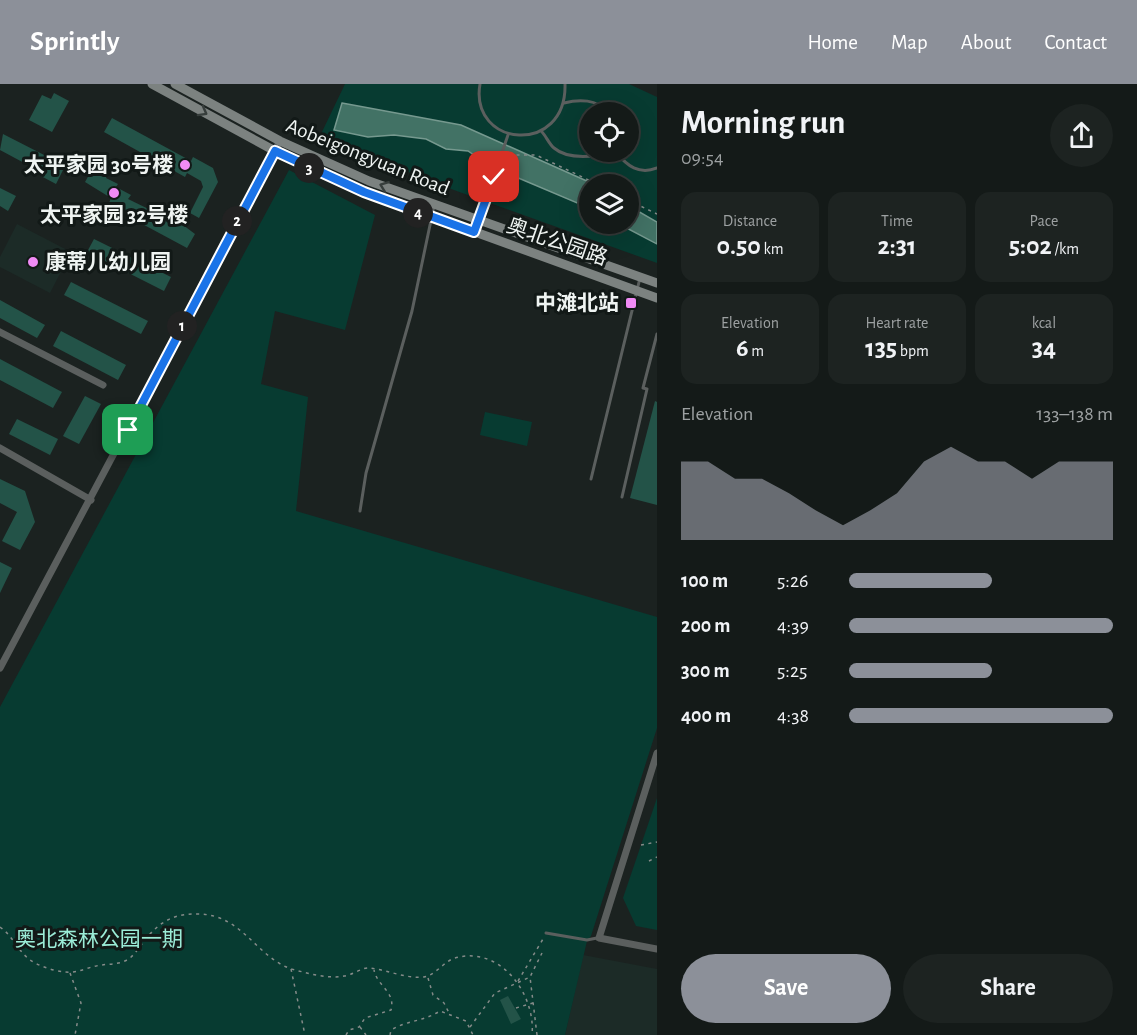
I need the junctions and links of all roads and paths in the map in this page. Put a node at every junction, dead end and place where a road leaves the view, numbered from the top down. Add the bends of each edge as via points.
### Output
1 (152, 84) edge
2 (175, 84) edge
3 (480, 84) edge
4 (565, 84) edge
5 (593, 102) edge
6 (564, 103) junction
7 (542, 131) junction
8 (509, 134) junction
9 (280, 141) junction
10 (275, 151) junction
11 (509, 155) dead end
12 (579, 155) edge
13 (624, 162) edge
14 (657, 168) edge
15 (579, 175) edge
16 (434, 204) junction
17 (639, 205) edge
18 (657, 214) edge
19 (431, 218) junction
20 (479, 220) junction
21 (474, 232) junction
22 (640, 276) junction
23 (657, 283) edge
24 (637, 290) junction
25 (657, 298) edge
26 (0, 332) edge
27 (657, 334) edge
28 (103, 385) dead end
29 (0, 448) edge
30 (591, 479) dead end
31 (622, 497) dead end
32 (91, 500) junction
33 (360, 511) dead end
34 (0, 668) edge
35 (657, 753) edge
36 (657, 842) edge
37 (641, 844) dead end
38 (657, 857) edge
39 (649, 861) dead end
40 (0, 927) edge
41 (546, 933) joint
42 (599, 938) junction
43 (657, 950) edge
44 (542, 953) dead end
45 (291, 969) junction
46 (374, 969) junction
47 (70, 972) junction
48 (427, 976) junction
49 (530, 977) junction
50 (518, 982) junction
51 (534, 1002) junction
52 (529, 1004) junction
53 (516, 1008) dead end
54 (450, 1014) junction
55 (359, 1027) junction
56 (469, 1028) junction
57 (75, 1035) edge
58 (305, 1035) edge
59 (346, 1035) edge
60 (366, 1035) edge
61 (390, 1035) edge
62 (473, 1035) edge
63 (532, 1035) edge
64 (537, 1035) edge

1 -> 10 main road, 奥北公园路
2 - 9 main road, Aobeigongyuan Road
3 - 8 lane via 481,107 492,124
4 - 6 lane
5 - 6 lane
6 - 7 lane
7 - 8 lane via 526,137
7 - 12 lane via 554,148
8 - 20 lane
9 - 10 street
16 -> 9 main road, Aobeigongyuan Road via 369,181
10 - 19 main road, 奥北公园路
10 - 32 street
11 - 15 path via 536,155
13 - 14 lane via 647,172
16 - 19 lane
16 - 20 main road, Aobeigongyuan Road
17 - 18 path
19 - 21 main road, 奥北公园路
19 - 33 lane via 404,343 366,473
20 - 21 lane
20 - 22 main road, Aobeigongyuan Road
21 - 24 main road, 奥北公园路
22 - 23 main road, Aobeigongyuan Road
22 - 24 lane
24 - 25 main road, 奥北公园路
24 - 30 lane
26 - 28 street
27 - 31 lane
29 - 32 street
32 - 34 street
35 - 42 street
36 - 37 path
38 - 39 path
40 - 47 path via 32,961
41 - 42 lane via 587,940
41 - 50 path
42 - 43 street
44 - 49 path
45 - 46 path via 330,977
45 - 47 path via 271,958 249,934 229,922 204,914 185,914 166,920 120,964
45 - 58 path
46 - 48 path
46 - 55 path via 392,1006 387,1013 365,1018
47 - 57 path via 81,1003
48 - 50 path via 454,958 477,956 495,961
48 - 54 path via 433,995
49 - 50 path
49 - 51 path
50 - 52 path
50 - 56 path via 495,993
51 - 52 path
51 - 64 path
52 - 53 path
52 - 63 path
54 - 56 path via 466,1021
54 - 61 path via 440,1011 424,1021 403,1023
55 - 59 path
55 - 60 path
56 - 62 path

